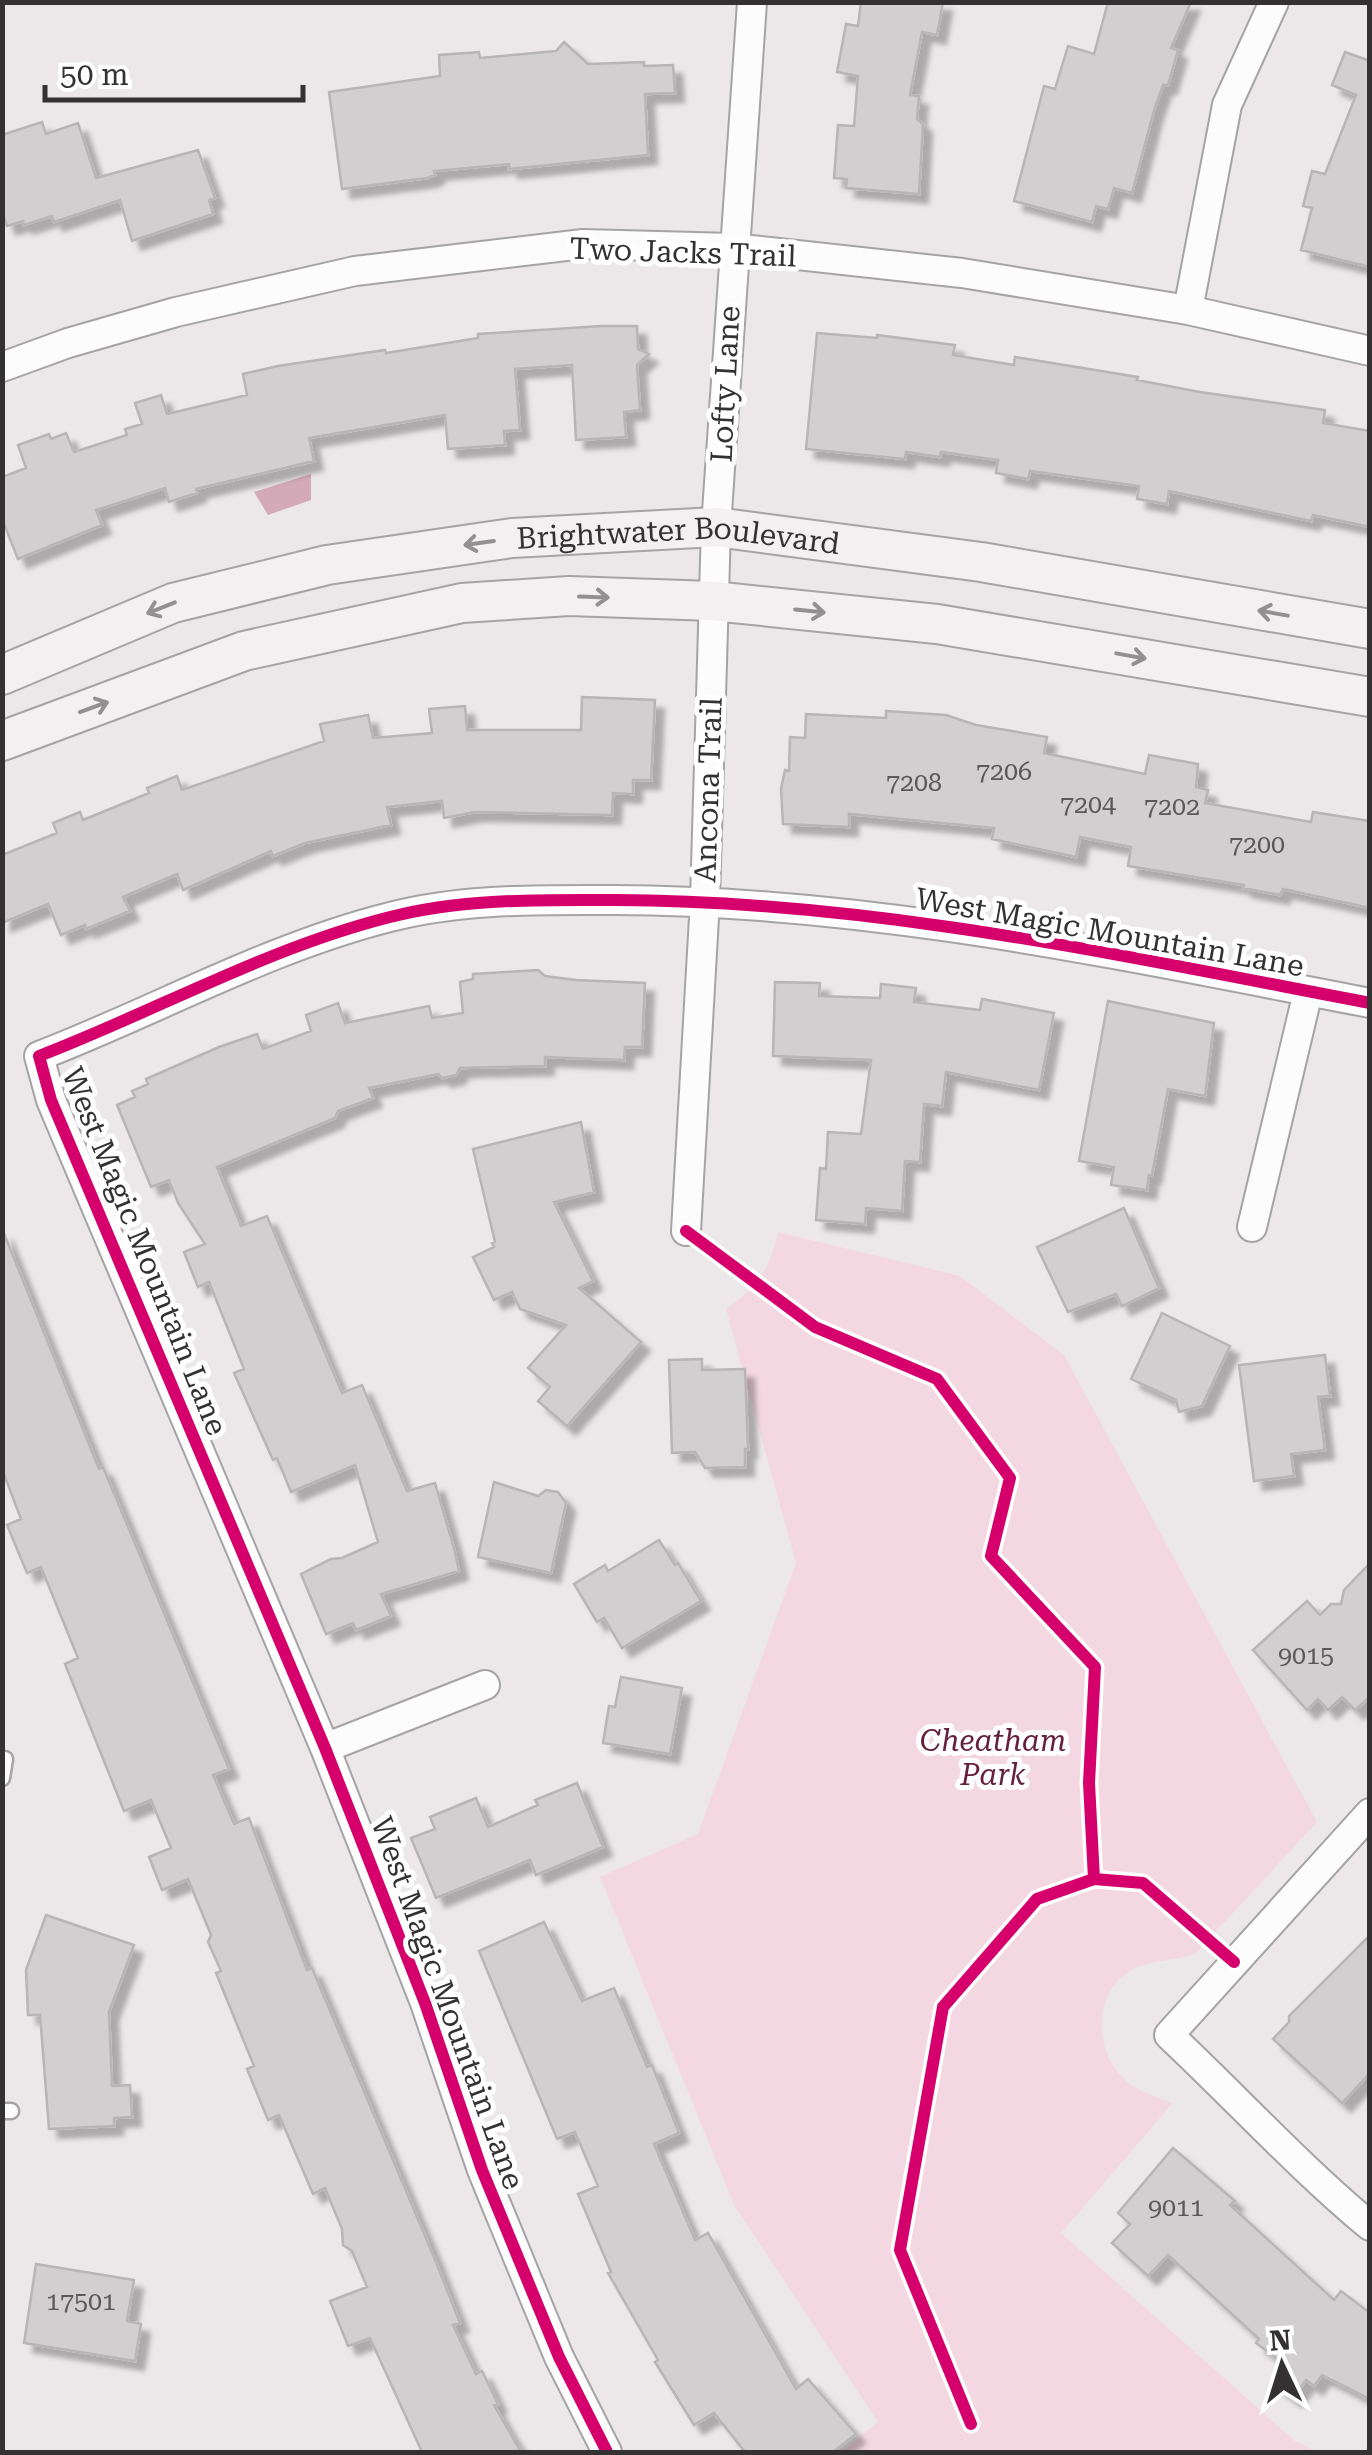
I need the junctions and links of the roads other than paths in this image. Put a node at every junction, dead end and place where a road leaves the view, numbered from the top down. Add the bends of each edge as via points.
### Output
1 (752, 2) edge
2 (1274, 2) edge
3 (733, 248) junction
4 (1188, 310) junction
5 (1370, 351) edge
6 (2, 367) edge
7 (716, 527) junction
8 (713, 601) junction
9 (1370, 630) edge
10 (2, 675) edge
11 (1370, 697) edge
12 (2, 740) edge
13 (704, 900) junction
14 (1308, 992) junction
15 (1370, 1004) edge
16 (1252, 1226) dead end
17 (686, 1231) dead end
18 (485, 1685) dead end
19 (325, 1748) junction
20 (2, 1759) edge
21 (2, 1778) edge
22 (1370, 1813) edge
23 (1370, 2226) edge
24 (607, 2452) edge

1 - 3 street, Lofty Lane
2 - 4 street via 1227,105
3 - 4 street, Two Jacks Trail via 962,273
3 - 6 street, Two Jacks Trail via 583,244 356,271 176,312
3 - 7 street, Lofty Lane
4 - 5 street, Two Jacks Trail
7 - 8 street, Ancona Trail
9 -> 7 street, Brightwater Boulevard via 981,562
7 -> 10 street, Brightwater Boulevard via 512,538 326,565 173,603
8 -> 11 street, Brightwater Boulevard via 936,624
12 -> 8 street, Brightwater Boulevard via 244,651 462,603 569,596
8 - 13 street, Ancona Trail
13 - 14 street, West Magic Mountain Lane via 954,925
13 - 17 street, Ancona Trail
13 - 19 street, West Magic Mountain Lane via 510,900 391,916 261,960 39,1056 51,1100
14 - 15 street, West Magic Mountain Lane
14 - 16 street
18 - 19 street
19 - 24 street, West Magic Mountain Lane via 425,2002 482,2170 558,2356
20 - 21 lane
22 - 23 street via 1168,2035

